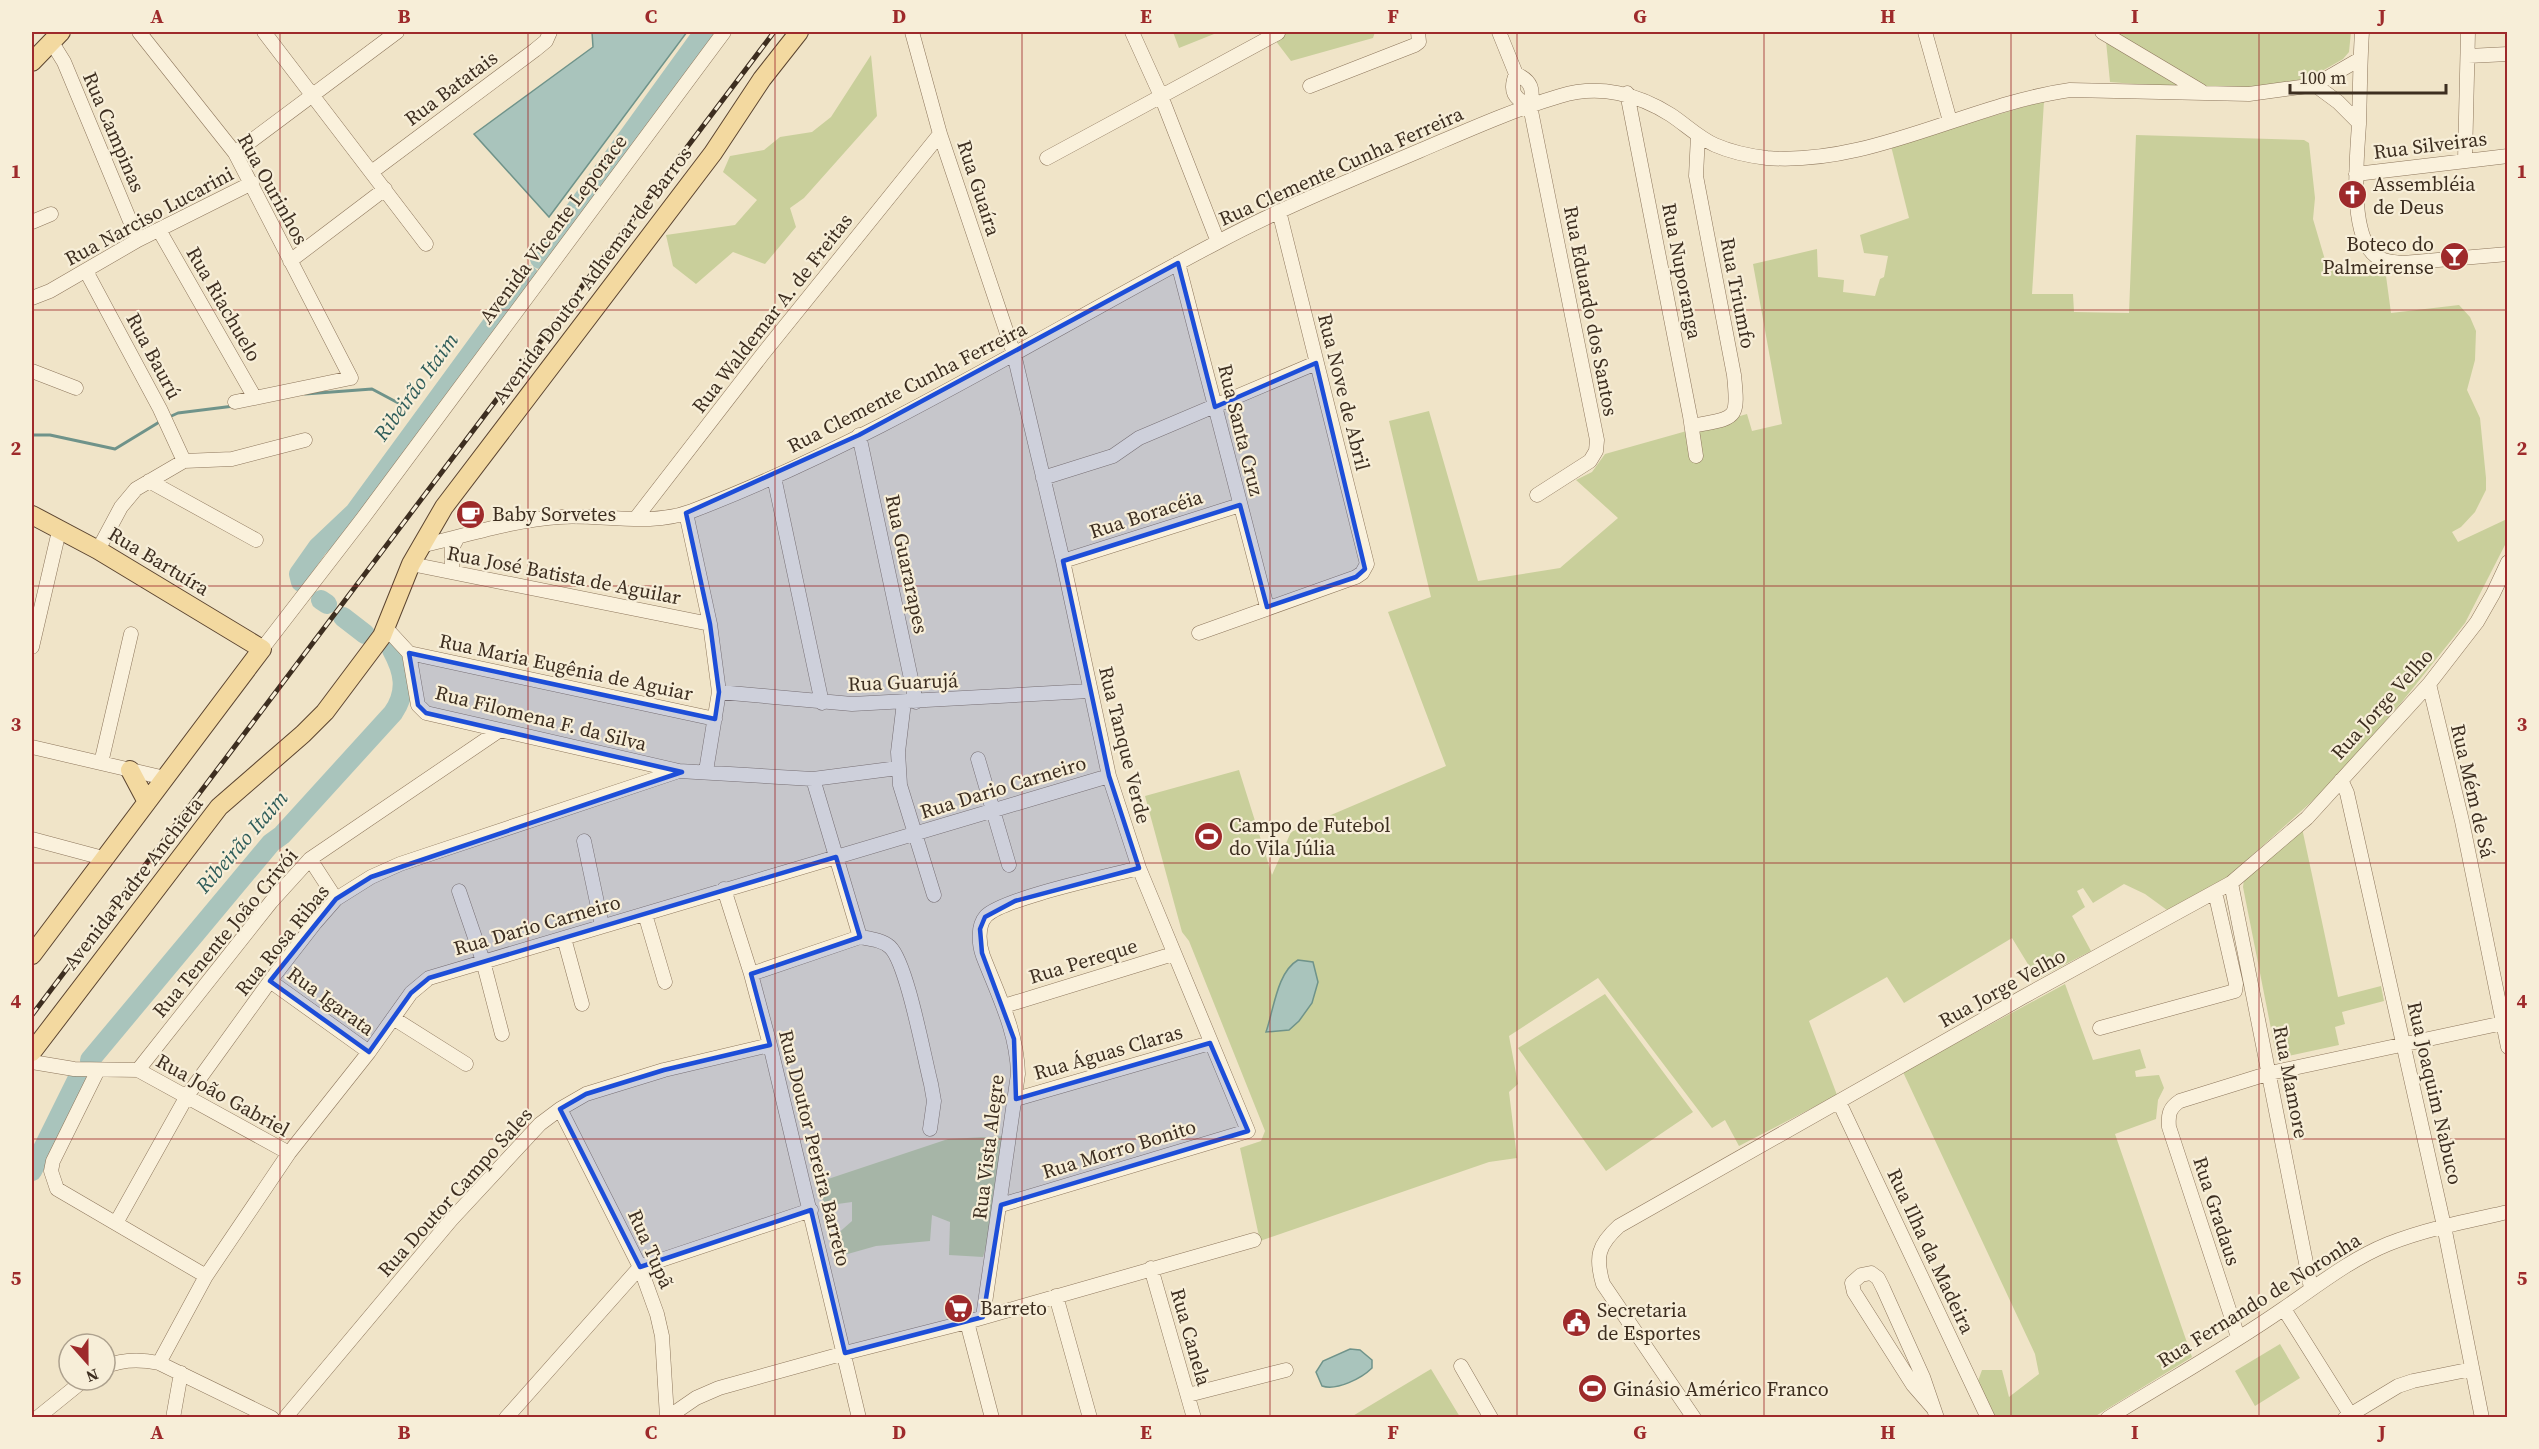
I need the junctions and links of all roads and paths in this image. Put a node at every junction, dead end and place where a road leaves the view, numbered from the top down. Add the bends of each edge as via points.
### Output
1 (139, 32) edge
2 (264, 32) edge
3 (397, 32) edge
4 (724, 32) edge
5 (799, 32) edge
6 (912, 32) edge
7 (1132, 32) edge
8 (1418, 32) edge
9 (1499, 32) edge
10 (1925, 32) edge
11 (2102, 32) edge
12 (2362, 32) edge
13 (2468, 32) edge
14 (550, 33) edge
15 (1278, 33) dead end
16 (56, 36) edge
17 (2508, 54) edge
18 (2468, 56) junction
19 (2360, 58) junction
20 (32, 62) edge
21 (2315, 85) junction
22 (1310, 86) dead end
23 (1627, 93) junction
24 (2206, 93) junction
25 (313, 94) junction
26 (1161, 96) junction
27 (1530, 106) junction
28 (1950, 121) junction
29 (2359, 123) junction
30 (940, 134) junction
31 (1698, 135) junction
32 (236, 153) junction
33 (2508, 156) edge
34 (1047, 158) dead end
35 (2465, 160) junction
36 (373, 171) junction
37 (2356, 174) junction
38 (252, 183) junction
39 (385, 189) junction
40 (1278, 211) junction
41 (51, 214) dead end
42 (32, 222) edge
43 (159, 230) junction
44 (138, 240) junction
45 (1218, 242) junction
46 (426, 244) dead end
47 (2508, 254) edge
48 (290, 261) junction
49 (1178, 263) junction
50 (86, 271) junction
51 (32, 297) edge
52 (1014, 354) junction
53 (1316, 363) junction
54 (32, 371) edge
55 (76, 388) dead end
56 (255, 398) junction
57 (235, 402) dead end
58 (1215, 407) junction
59 (1692, 426) junction
60 (859, 435) junction
61 (305, 440) dead end
62 (1696, 456) dead end
63 (184, 461) junction
64 (774, 477) junction
65 (1043, 478) junction
66 (149, 481) junction
67 (1537, 495) dead end
68 (1240, 505) junction
69 (686, 513) junction
70 (32, 515) edge
71 (636, 518) junction
72 (59, 531) junction
73 (458, 537) junction
74 (256, 540) dead end
75 (420, 546) junction
76 (98, 550) junction
77 (1063, 561) junction
78 (411, 564) junction
79 (2507, 567) edge
80 (452, 572) junction
81 (1266, 607) junction
82 (710, 624) junction
83 (1199, 633) dead end
84 (131, 634) dead end
85 (380, 638) junction
86 (32, 647) edge
87 (262, 649) junction
88 (409, 653) junction
89 (2429, 684) junction
90 (1089, 691) junction
91 (719, 692) junction
92 (910, 702) junction
93 (822, 703) junction
94 (715, 719) junction
95 (500, 730) junction
96 (32, 747) edge
97 (978, 759) dead end
98 (101, 763) junction
99 (898, 768) junction
100 (130, 770) junction
101 (679, 771) junction
102 (706, 771) junction
103 (1109, 776) junction
104 (165, 778) junction
105 (813, 779) junction
106 (2341, 780) junction
107 (147, 802) junction
108 (994, 810) junction
109 (914, 834) junction
110 (32, 839) edge
111 (584, 841) dead end
112 (836, 857) junction
113 (103, 858) junction
114 (310, 859) junction
115 (1009, 865) dead end
116 (1139, 868) junction
117 (2230, 883) junction
118 (724, 890) junction
119 (459, 891) dead end
120 (2215, 892) junction
121 (934, 895) dead end
122 (336, 899) junction
123 (645, 914) junction
124 (602, 926) junction
125 (860, 937) junction
126 (564, 938) junction
127 (1173, 954) junction
128 (32, 955) edge
129 (483, 961) junction
130 (751, 974) junction
131 (270, 981) junction
132 (666, 982) dead end
133 (582, 1004) dead end
134 (1004, 1006) junction
135 (393, 1018) junction
136 (2505, 1023) edge
137 (2100, 1028) dead end
138 (502, 1034) dead end
139 (1210, 1043) junction
140 (2404, 1044) junction
141 (770, 1045) junction
142 (2508, 1047) edge
143 (32, 1052) edge
144 (369, 1052) junction
145 (32, 1062) edge
146 (466, 1064) dead end
147 (138, 1070) junction
148 (98, 1071) junction
149 (2270, 1073) junction
150 (187, 1096) junction
151 (1016, 1099) junction
152 (1839, 1102) junction
153 (560, 1109) junction
154 (930, 1129) dead end
155 (1248, 1131) joint
156 (289, 1153) junction
157 (1001, 1205) junction
158 (811, 1210) junction
159 (2508, 1212) edge
160 (116, 1223) junction
161 (2444, 1226) junction
162 (1254, 1240) dead end
163 (640, 1267) junction
164 (1151, 1268) junction
165 (206, 1276) junction
166 (2311, 1288) junction
167 (1056, 1296) junction
168 (2284, 1309) junction
169 (983, 1317) junction
170 (967, 1322) junction
171 (2238, 1337) junction
172 (845, 1353) junction
173 (117, 1363) edge
174 (159, 1363) junction
175 (1461, 1366) dead end
176 (2472, 1369) junction
177 (1286, 1370) dead end
178 (181, 1373) junction
179 (69, 1392) edge
180 (1188, 1395) junction
181 (1935, 1413) edge
182 (2347, 1416) edge
183 (667, 1417) edge
184 (37, 1418) edge
185 (173, 1418) edge
186 (272, 1418) edge
187 (285, 1418) edge
188 (506, 1418) edge
189 (859, 1418) edge
190 (992, 1418) edge
191 (1090, 1418) edge
192 (1194, 1418) edge
193 (1491, 1418) edge
194 (1694, 1418) edge
195 (1988, 1418) edge
196 (2108, 1418) edge
197 (2482, 1418) edge

1 - 32 street, Rua Ourinhos
2 - 25 street
3 - 25 street
4 - 87 street, Avenida Vicente Leporace
5 - 75 main road, Avenida Doutor Adhemar de Barros via 713,153 444,507
6 - 30 street, Rua Guaíra
7 - 26 street
8 - 22 street via 1419,42 1415,45
9 - 27 street via 1516,74 1513,92 1517,101
10 - 28 street
11 - 24 street
12 - 19 street
13 - 18 street
14 - 36 street, Rua Batatais via 536,50
15 - 26 street
16 - 20 main road
16 - 44 street, Rua Campinas
17 - 18 street
18 - 35 street
19 - 21 street, Rua Clemente Cunha Ferreira
19 - 29 street
21 - 24 street, Rua Clemente Cunha Ferreira via 2249,94
21 - 29 street
23 - 27 street, Rua Clemente Cunha Ferreira via 1565,94
23 - 31 street, Rua Clemente Cunha Ferreira via 1669,114
23 - 59 street, Rua Nuporanga
24 - 28 street, Rua Clemente Cunha Ferreira via 2070,90 2042,94
25 - 32 street
25 - 36 street
26 - 34 street
26 - 45 street
27 - 40 street, Rua Clemente Cunha Ferreira
27 - 67 street, Rua Eduardo dos Santos via 1597,447 1590,461
28 - 31 street, Rua Clemente Cunha Ferreira via 1809,158 1743,154 1716,146
29 - 37 street
30 - 52 street, Rua Guaíra
30 - 71 street, Rua Waldemar A. de Freitas
31 - 59 street, Rua Triumfo via 1696,176 1737,405 1733,416 1727,419
32 - 38 street, Rua Ourinhos
33 - 35 street, Rua Silveiras
35 - 37 street, Rua Silveiras
36 - 39 street
37 - 47 street via 2362,237 2377,257 2415,263
38 - 43 street, Rua Narciso Lucarini
38 - 48 street, Rua Ourinhos
39 - 46 street
39 - 48 street
40 - 45 street, Rua Clemente Cunha Ferreira
40 - 53 street, Rua Nove de Abril
41 - 42 street
43 - 44 street, Rua Narciso Lucarini
43 - 56 street, Rua Riachuelo
44 - 50 street, Rua Narciso Lucarini
45 - 49 street, Rua Clemente Cunha Ferreira
48 - 56 street, Rua Ourinhos via 351,378
49 - 52 street, Rua Clemente Cunha Ferreira
49 - 58 street, Rua Santa Cruz
50 - 51 street, Rua Narciso Lucarini
50 - 63 street, Rua Baurú
52 - 60 street, Rua Clemente Cunha Ferreira
52 - 65 street, Rua Tanque Verde
53 - 58 street
53 - 81 street, Rua Nove de Abril via 1365,555 1365,569 1356,577
54 - 55 street
56 - 57 street
58 - 65 street via 1139,438 1113,456
58 - 68 street, Rua Santa Cruz
59 - 62 street, Rua Nuporanga
60 - 64 street, Rua Clemente Cunha Ferreira
60 - 92 street, Rua Guararapes
61 - 63 street via 232,459
63 - 66 street
64 - 69 street, Rua Clemente Cunha Ferreira
64 - 93 street
65 - 77 street, Rua Tanque Verde
66 - 74 street
66 - 76 street via 135,489 121,507
68 - 77 street, Rua Boracéia
68 - 81 street, Rua Santa Cruz
69 - 71 street, Rua Clemente Cunha Ferreira
69 - 82 street
70 - 72 main road, Rua Bartuíra
71 - 73 street, Rua Clemente Cunha Ferreira via 546,518
72 - 76 main road, Rua Bartuíra
72 - 86 street
73 - 75 street, Rua Clemente Cunha Ferreira
73 - 80 street via 452,548
75 - 78 main road, Avenida Padre Anchieta
76 - 87 main road, Rua Bartuíra
77 - 90 street, Rua Tanque Verde
78 - 80 street, Rua José Batista de Aguilar
78 - 85 main road, Avenida Padre Anchieta
79 - 89 street, Rua Jorge Velho via 2477,622
80 - 82 street, Rua José Batista de Aguilar
81 - 83 street
82 - 91 street
84 - 98 street
85 - 88 street
85 - 143 main road, Avenida Padre Anchieta via 325,712 219,807
87 - 104 main road
88 - 94 street, Rua Maria Eugênia de Aguiar
88 - 95 street, Rua Filomena F. da Silva via 420,708 426,713
89 - 106 street, Rua Jorge Velho
89 - 136 street, Rua Mém de Sá
90 - 92 street, Rua Guarujá
90 - 103 street, Rua Tanque Verde
91 - 93 street, Rua Guarujá
91 - 94 street
92 - 93 street, Rua Guarujá
92 - 99 street, Rua Guararapes
94 - 102 street
95 - 101 street, Rua Filomena F. da Silva
95 - 114 street, Rua Tenente João Crivói
96 - 98 street
97 - 108 street
98 - 100 street
99 - 105 street, Rua Filomena F. da Silva
99 - 109 street, Rua Guararapes
100 - 104 street
100 - 107 main road
101 - 102 street, Rua Filomena F. da Silva
101 - 122 street, Rua Rosa Ribas via 400,864
102 - 105 street, Rua Filomena F. da Silva
103 - 108 street, Rua Dario Carneiro
103 - 116 street, Rua Tanque Verde
104 - 107 main road
105 - 112 street
106 - 117 street, Rua Jorge Velho via 2307,818
106 - 140 street, Rua Joaquim Nabuco
107 - 113 main road
108 - 109 street, Rua Dario Carneiro
108 - 115 street
109 - 112 street, Rua Dario Carneiro
109 - 121 street, Rua Guararapes
110 - 113 street
111 - 124 street
112 - 118 street, Rua Dario Carneiro
112 - 125 street
113 - 128 main road
114 - 122 street
114 - 147 street, Rua Tenente João Crivói via 271,902
116 - 127 street, Rua Tanque Verde
116 - 134 street, Rua Vista Alegre via 1015,901 986,917 980,929 982,953
117 - 120 street, Rua Jorge Velho
117 - 149 street, Rua Mamore
118 - 123 street, Rua Dario Carneiro
118 - 130 street, Rua Doutor Pereira Barreto
119 - 129 street
120 - 137 street via 2235,990
120 - 152 street, Rua Jorge Velho
122 - 131 street, Rua Rosa Ribas
123 - 124 street, Rua Dario Carneiro
123 - 132 street
124 - 126 street, Rua Dario Carneiro
125 - 130 street
125 - 154 street via 890,946 904,974 934,1101
126 - 129 street, Rua Dario Carneiro
126 - 133 street
127 - 134 street, Rua Pereque
127 - 139 street, Rua Tanque Verde
129 - 135 street, Rua Dario Carneiro via 429,978 411,993
129 - 138 street
130 - 141 street, Rua Doutor Pereira Barreto
131 - 144 street, Rua Igarata
131 - 150 street, Rua Rosa Ribas
134 - 151 street, Rua Vista Alegre via 1018,1057
135 - 144 street, Rua Dario Carneiro
135 - 146 street
136 - 140 street
136 - 142 street, Rua Mém de Sá
139 - 151 street, Rua Águas Claras
139 - 155 street, Rua Tanque Verde
140 - 149 street
140 - 161 street, Rua Joaquim Nabuco
141 - 153 street, Rua Doutor Campo Sales via 586,1094
141 - 158 street, Rua Doutor Pereira Barreto
144 - 156 street, Rua Dario Carneiro
145 - 148 street, Rua João Gabriel
147 - 148 street, Rua João Gabriel
147 - 150 street, Rua João Gabriel
148 - 160 street via 53,1161 53,1180 64,1195
149 - 166 street, Rua Mamore
149 - 171 street, Rua Gradaus via 2180,1101 2169,1111 2169,1127
150 - 156 street, Rua João Gabriel
150 - 160 street, Rua Rosa Ribas
151 - 157 street, Rua Vista Alegre
152 - 194 street, Rua Jorge Velho via 1619,1226 1605,1238 1599,1260 1603,1284
152 - 195 street, Rua Ilha da Madeira
153 - 163 street, Rua Tupã
153 - 187 street, Rua Doutor Campo Sales via 540,1124 452,1220
155 - 157 street, Rua Morro Bonito
156 - 165 street, Rua Dario Carneiro
157 - 169 street, Rua Vista Alegre
158 - 163 street
158 - 172 street, Rua Doutor Pereira Barreto
159 - 161 street, Rua Fernando de Noronha
160 - 165 street
161 - 166 street, Rua Fernando de Noronha via 2368,1253
161 - 176 street, Rua Joaquim Nabuco
162 - 164 street
163 - 183 street, Rua Tupã via 662,1336
163 - 188 street
164 - 167 street
164 - 180 street, Rua Canela
165 - 174 street, Rua Dario Carneiro
166 - 168 street, Rua Fernando de Noronha
167 - 169 street
167 - 191 street
168 - 171 street, Rua Fernando de Noronha
168 - 182 street
169 - 170 street
170 - 172 street
170 - 190 street
171 - 196 street, Rua Fernando de Noronha
172 - 183 street via 719,1388
172 - 189 street, Rua Doutor Pereira Barreto
173 - 174 street via 143,1360
174 - 178 street
175 - 193 street
176 - 182 street via 2398,1386
176 - 197 street, Rua Joaquim Nabuco
177 - 180 street
178 - 185 street
178 - 186 street
179 - 184 street
180 - 192 street, Rua Canela
181 - 181 street via 1878,1278 1871,1273 1861,1275 1852,1283 1854,1292 1912,1385

